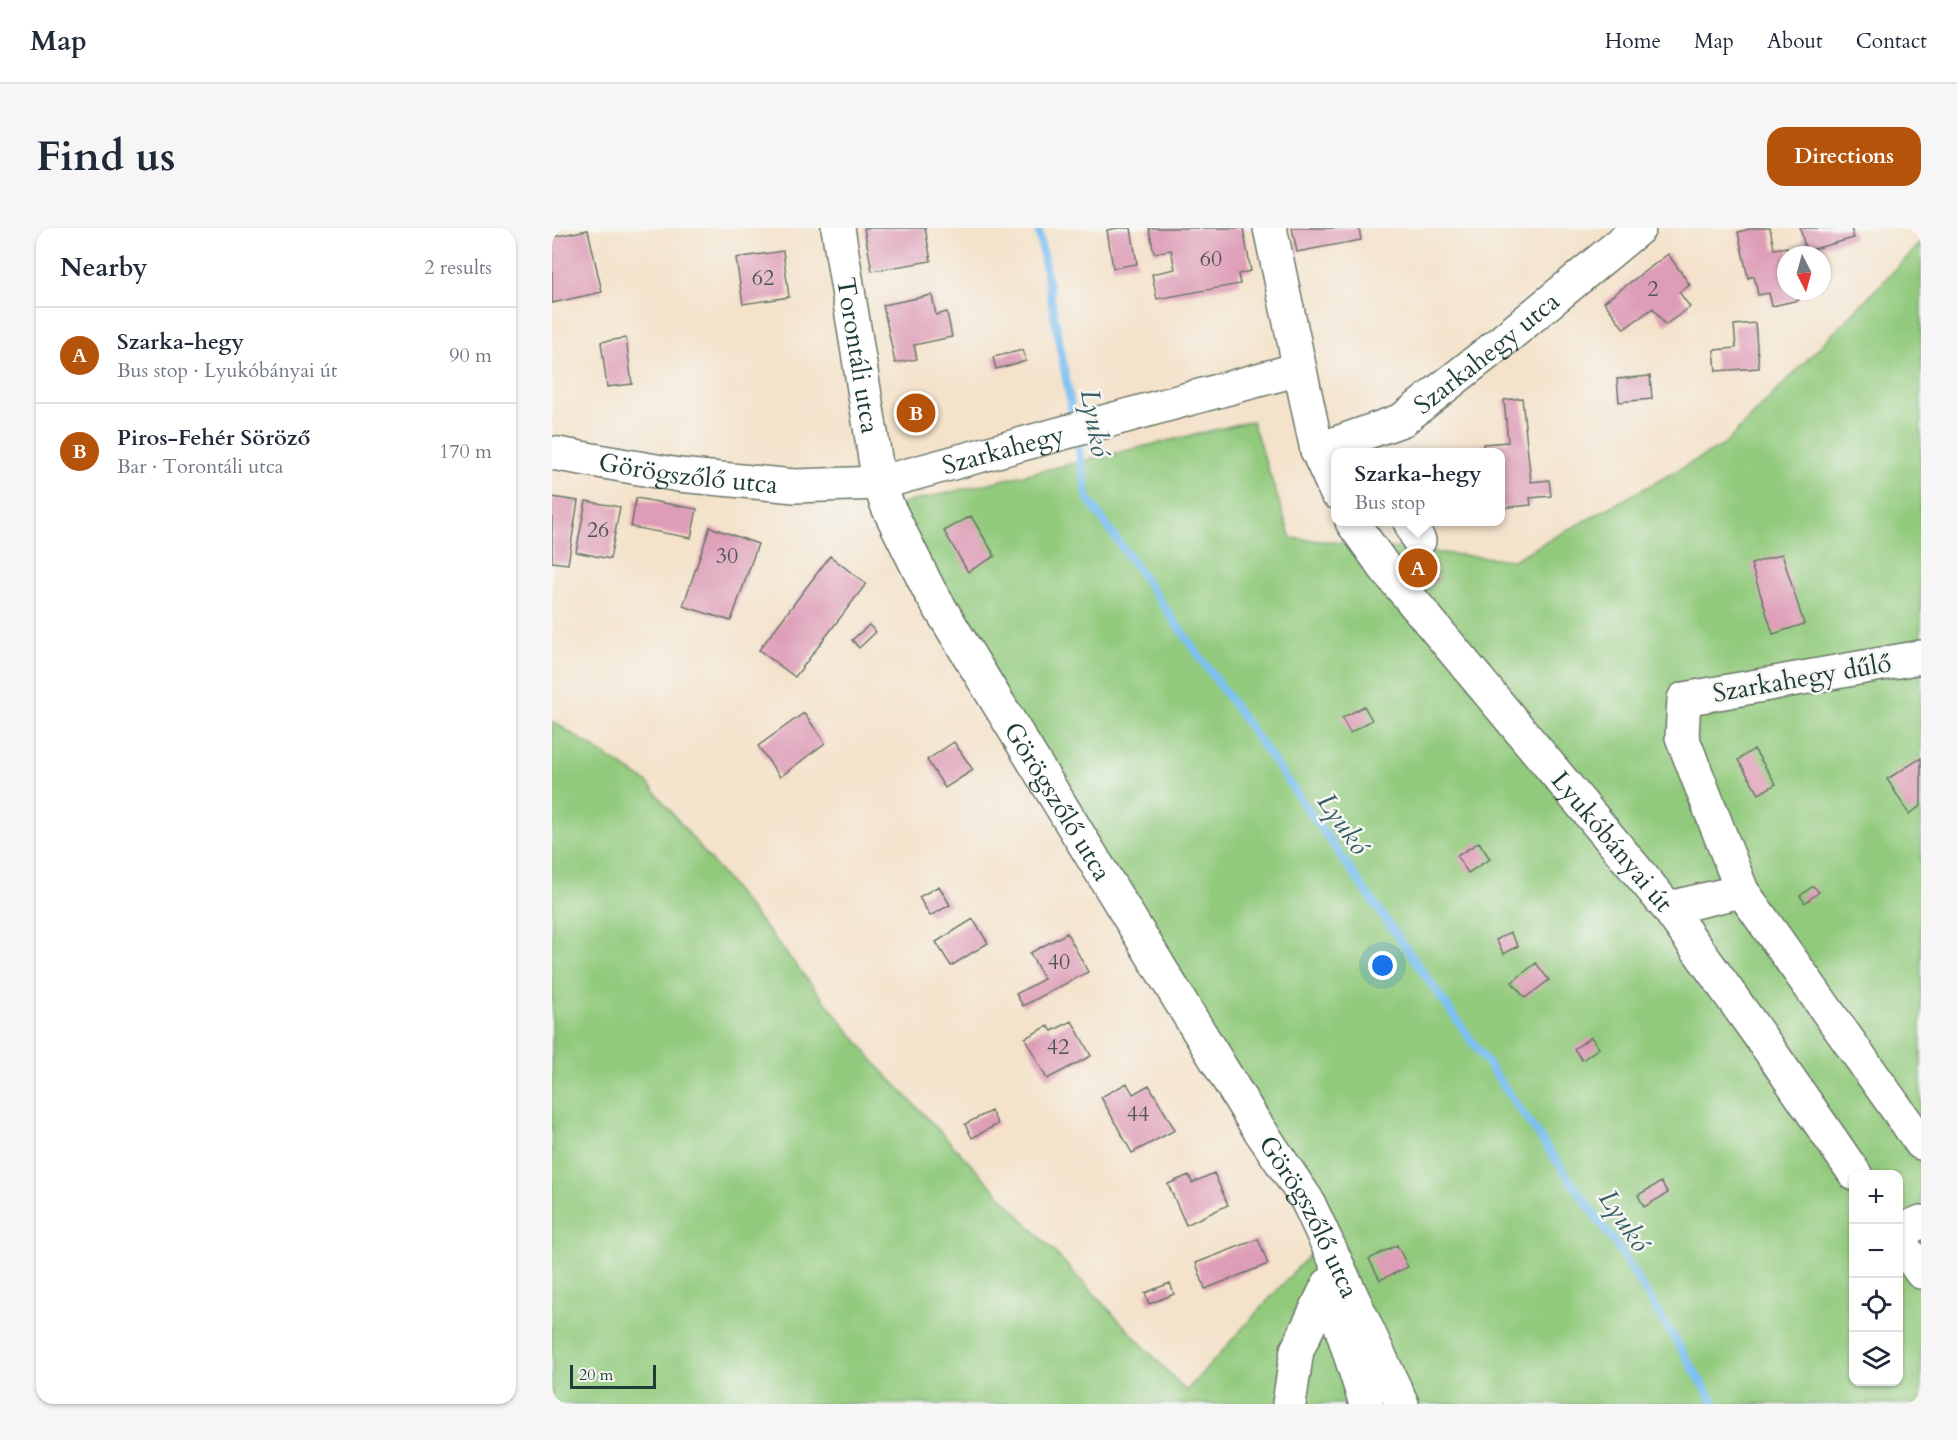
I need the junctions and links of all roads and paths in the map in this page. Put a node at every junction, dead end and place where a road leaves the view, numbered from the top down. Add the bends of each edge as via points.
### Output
1 (838, 228) edge
2 (1270, 228) edge
3 (1639, 228) edge
4 (1299, 369) junction
5 (1394, 438) edge
6 (1317, 450) junction
7 (552, 453) edge
8 (879, 483) junction
9 (1331, 483) edge
10 (1355, 526) edge
11 (1921, 657) edge
12 (1742, 891) junction
13 (1668, 908) junction
14 (1921, 1143) edge
15 (1852, 1170) edge
16 (1307, 1200) junction
17 (1921, 1222) edge
18 (1903, 1230) edge
19 (1903, 1245) edge
20 (1921, 1272) edge
21 (1328, 1285) junction
22 (1289, 1404) edge
23 (1366, 1404) edge
24 (1402, 1404) edge

1 - 8 street, Torontáli utca
2 - 4 street
3 - 5 street, Szarkahegy utca via 1402,420
4 - 6 street
4 - 8 street, Szarkahegy
5 - 6 street, Szarkahegy utca
6 - 9 street
7 - 8 street, Görögszőlő utca via 679,475 795,486
8 - 16 street, Görögszőlő utca via 929,590 1247,1110
10 - 13 street, Lyukóbányai út via 1392,576
11 - 12 street, Szarkahegy dűlő via 1684,699 1682,737
12 - 13 street
12 - 14 street
13 - 15 street, Lyukóbányai út
16 - 21 street
16 - 24 street, Görögszőlő utca
17 - 18 street
19 - 20 street
21 - 22 street via 1297,1350
21 - 23 street

